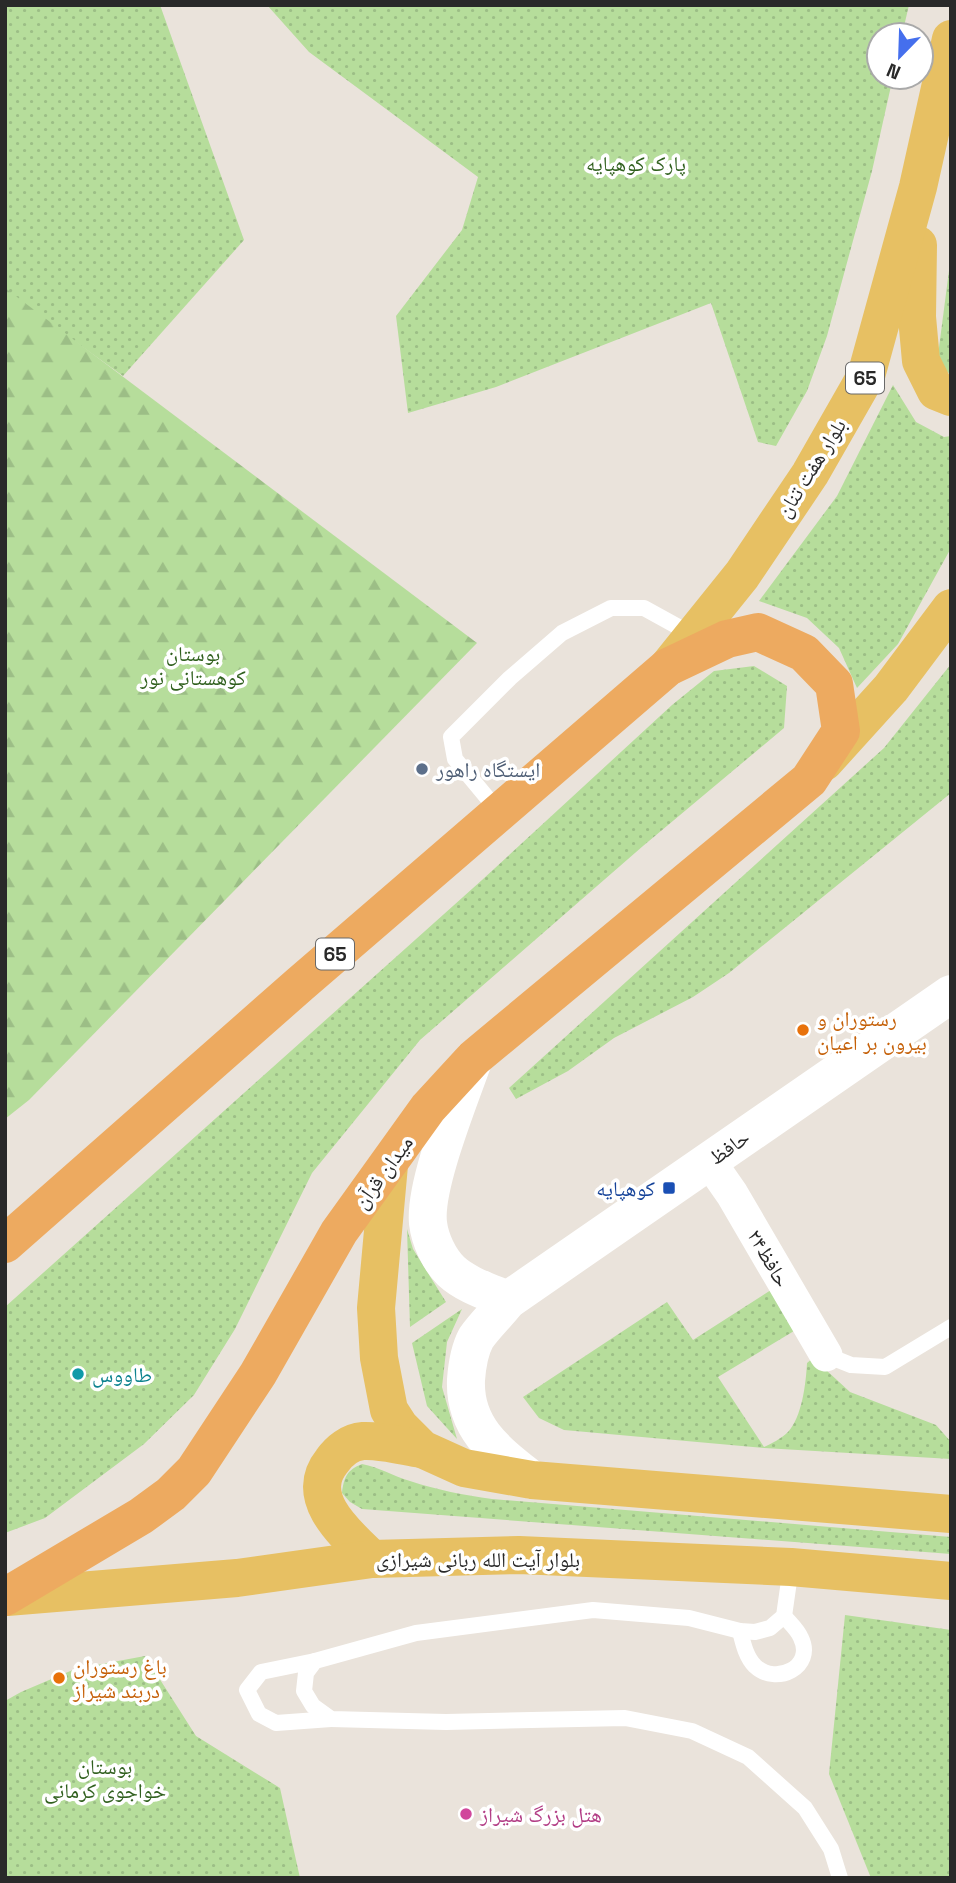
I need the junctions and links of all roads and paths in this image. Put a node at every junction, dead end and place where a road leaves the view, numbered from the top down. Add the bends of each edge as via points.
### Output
1 (951, 39) edge
2 (918, 187) junction
3 (951, 397) edge
4 (951, 608) edge
5 (693, 635) junction
6 (668, 667) junction
7 (809, 780) junction
8 (499, 812) junction
9 (951, 994) edge
10 (474, 1058) junction
11 (709, 1161) junction
12 (389, 1165) junction
13 (5, 1244) edge
14 (508, 1300) junction
15 (951, 1327) edge
16 (826, 1356) joint
17 (422, 1449) junction
18 (532, 1480) junction
19 (951, 1514) edge
20 (372, 1559) junction
21 (791, 1567) junction
22 (951, 1581) edge
23 (6, 1597) edge
24 (784, 1616) junction
25 (740, 1631) junction
26 (315, 1661) junction
27 (331, 1719) junction
28 (840, 1878) edge

1 - 2 main road, بلوار هفت تنان / 65
2 - 3 main road via 921,361 936,391
2 - 5 main road, بلوار هفت تنان / 65 via 866,376 803,485 742,575
4 - 7 main road, 65 via 891,688
5 - 6 main road, بلوار هفت تنان / 65
5 - 8 lane via 644,608 611,608 562,633 510,678 451,737 455,759
6 - 7 highway, 65 via 727,639 758,632 804,653 834,684 841,732
6 - 8 highway, 65
7 - 10 highway, میدان قرآن / 65
8 - 13 highway, 65
9 - 11 main road, حافظ
10 - 12 highway, میدان قرآن / 65 via 428,1108
10 - 14 main road via 436,1173 428,1221 431,1241 450,1270
11 - 14 main road, حافظ
11 - 16 street, حافظ۲۴
12 - 17 main road via 376,1308 379,1358 389,1410
12 - 23 highway, میدان قرآن / 65 via 339,1232 258,1374 194,1471 141,1516
14 - 18 main road, حافظ via 476,1339 467,1363 466,1396 476,1426 495,1451
15 - 16 lane via 885,1367 851,1366
17 - 18 main road via 464,1468
17 - 20 main road via 362,1441 341,1450 327,1467 321,1483 326,1506 341,1530
18 - 19 main road
20 - 21 main road, بلوار آیت الله ربانی شیرازی via 519,1555
20 - 23 main road, بلوار آیت الله ربانی شیرازی via 237,1578
21 - 22 main road, بلوار آیت الله ربانی شیرازی
21 - 24 lane
24 - 25 lane via 770,1628
24 - 25 lane via 801,1638 804,1652 797,1667 783,1675 768,1674 755,1666
25 - 26 lane via 689,1618 593,1610 416,1633
26 - 27 lane via 306,1672 304,1691 313,1706
26 - 27 lane via 261,1672 247,1690 259,1714 275,1723
27 - 28 lane via 625,1718 692,1731 748,1757 805,1808 831,1849

